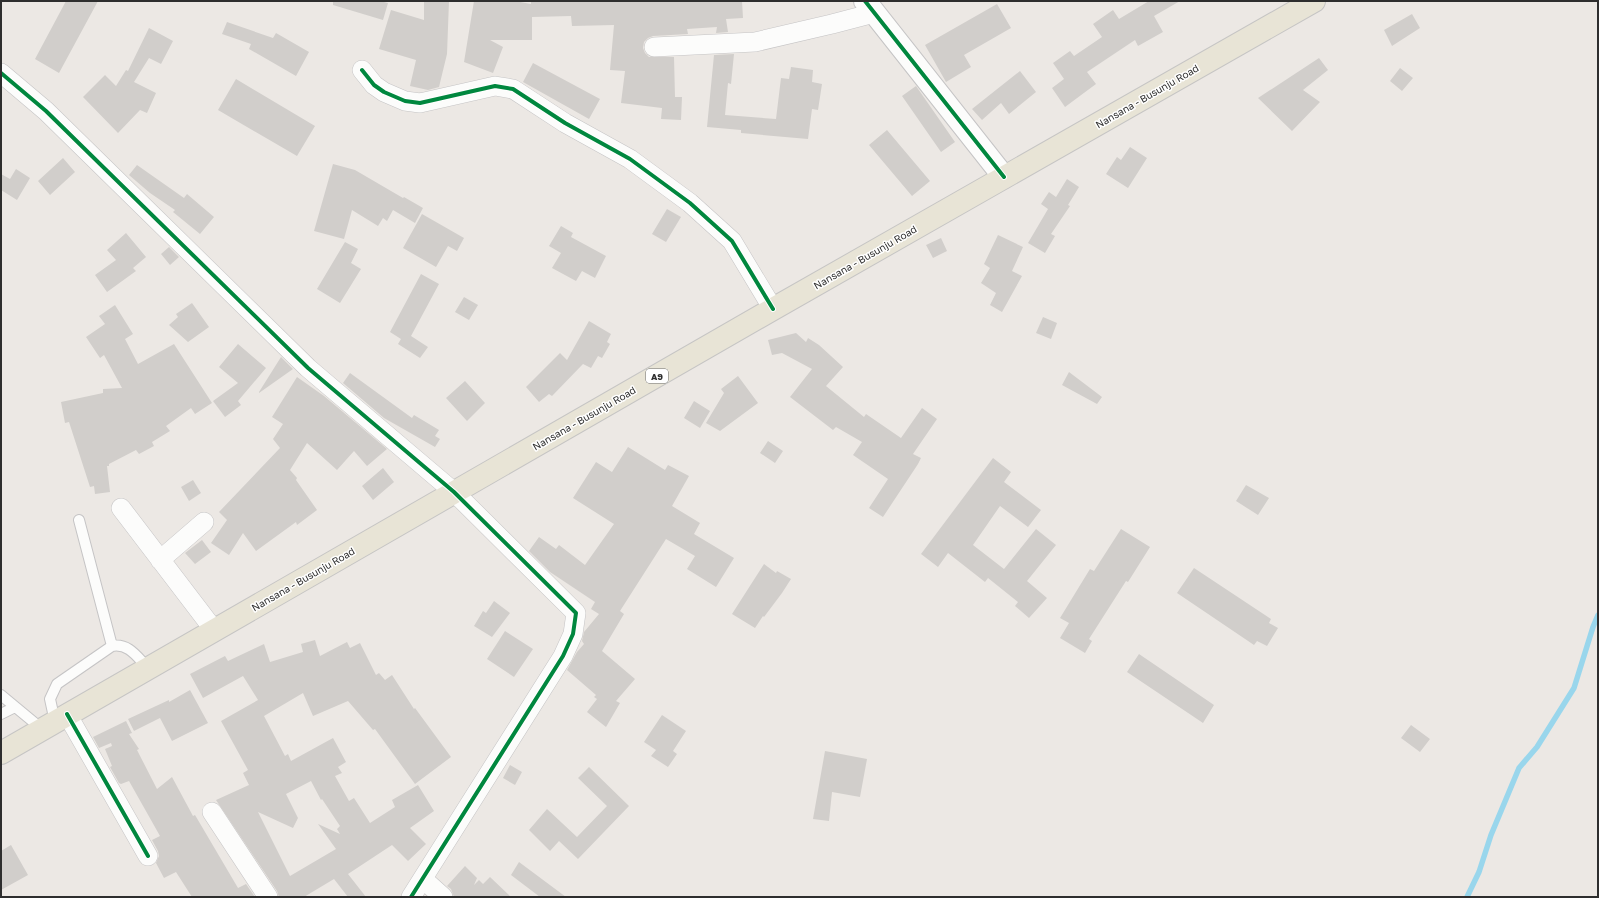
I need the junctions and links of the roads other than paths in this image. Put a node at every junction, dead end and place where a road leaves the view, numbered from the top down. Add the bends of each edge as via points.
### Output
1 (1314, 1) edge
2 (870, 7) edge
3 (654, 47) dead end
4 (362, 70) dead end
5 (1, 73) edge
6 (1004, 177) junction
7 (773, 309) junction
8 (454, 492) junction
9 (121, 508) dead end
10 (79, 520) dead end
11 (204, 522) dead end
12 (160, 560) junction
13 (214, 630) junction
14 (112, 646) junction
15 (148, 668) junction
16 (1, 695) edge
17 (15, 707) junction
18 (1, 714) edge
19 (55, 722) junction
20 (1, 753) edge
21 (212, 812) dead end
22 (148, 856) dead end
23 (423, 879) junction
24 (268, 897) edge
25 (411, 897) edge
26 (443, 897) edge

1 - 6 main road, Nansana - Busunju Road / A9
2 - 3 street via 832,24 755,42
2 - 6 street
4 - 7 street via 384,92 406,102 420,103 495,86 513,89 630,159 690,203 732,241
5 - 8 street via 46,111 308,368
6 - 7 main road, Nansana - Busunju Road / A9
7 - 8 main road, Nansana - Busunju Road / A9
8 - 13 main road, Nansana - Busunju Road / A9
8 - 23 street via 576,613 572,634 563,656
9 - 12 street
10 - 14 lane
11 - 12 street
12 - 13 street
13 - 15 main road, Nansana - Busunju Road / A9
14 - 15 lane via 119,644 129,648
14 - 19 lane via 57,684 50,699
15 - 19 main road, Nansana - Busunju Road / A9
16 - 17 lane
17 - 18 lane
17 - 19 lane
19 - 20 main road, Nansana - Busunju Road / A9
19 - 22 street
21 - 24 street
23 - 25 street
23 - 26 street

